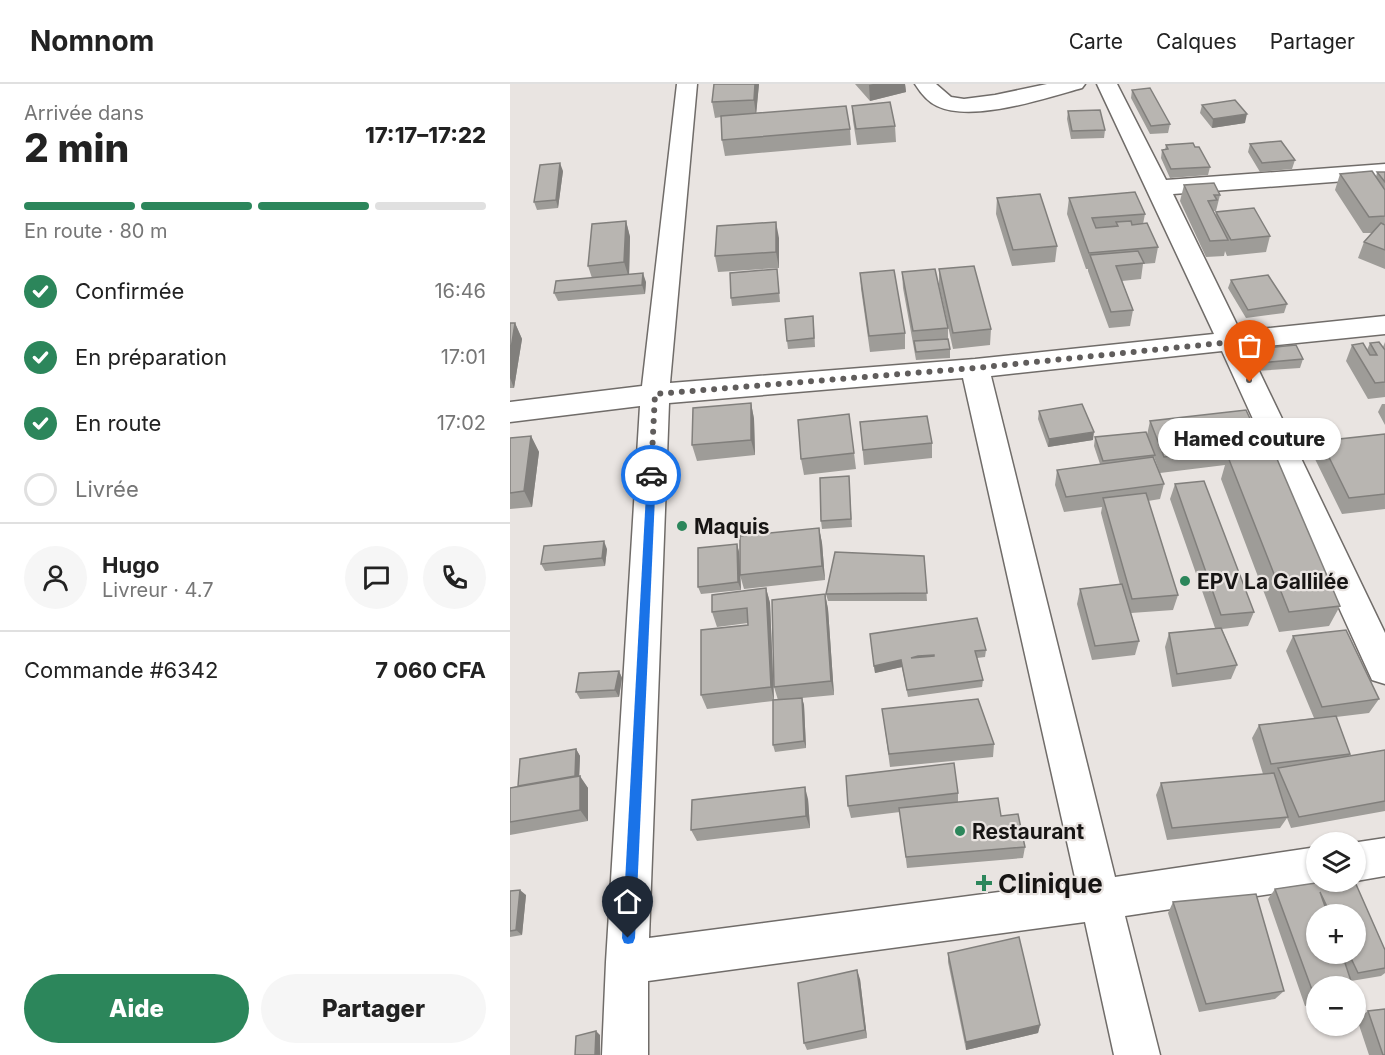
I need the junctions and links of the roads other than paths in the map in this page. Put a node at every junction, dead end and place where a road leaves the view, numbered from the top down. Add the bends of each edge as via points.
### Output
1 (687, 84) edge
2 (925, 84) edge
3 (1075, 84) edge
4 (1107, 84) edge
5 (1385, 171) edge
6 (1160, 188) junction
7 (1385, 325) edge
8 (1232, 342) junction
9 (975, 368) junction
10 (655, 394) junction
11 (510, 412) edge
12 (1385, 669) edge
13 (1385, 857) edge
14 (1366, 860) edge
15 (1306, 869) edge
16 (1099, 900) junction
17 (627, 962) junction
18 (625, 1055) edge
19 (1137, 1055) edge

1 - 10 street
2 - 3 street via 950,104 969,104
4 - 6 street
5 - 6 street
6 - 8 street
7 - 8 street
8 - 9 street
8 - 12 street
9 - 10 street
9 - 16 street
10 - 11 street
10 - 17 street
13 - 14 street
15 - 16 street
16 - 17 street
16 - 19 street
17 - 18 street

